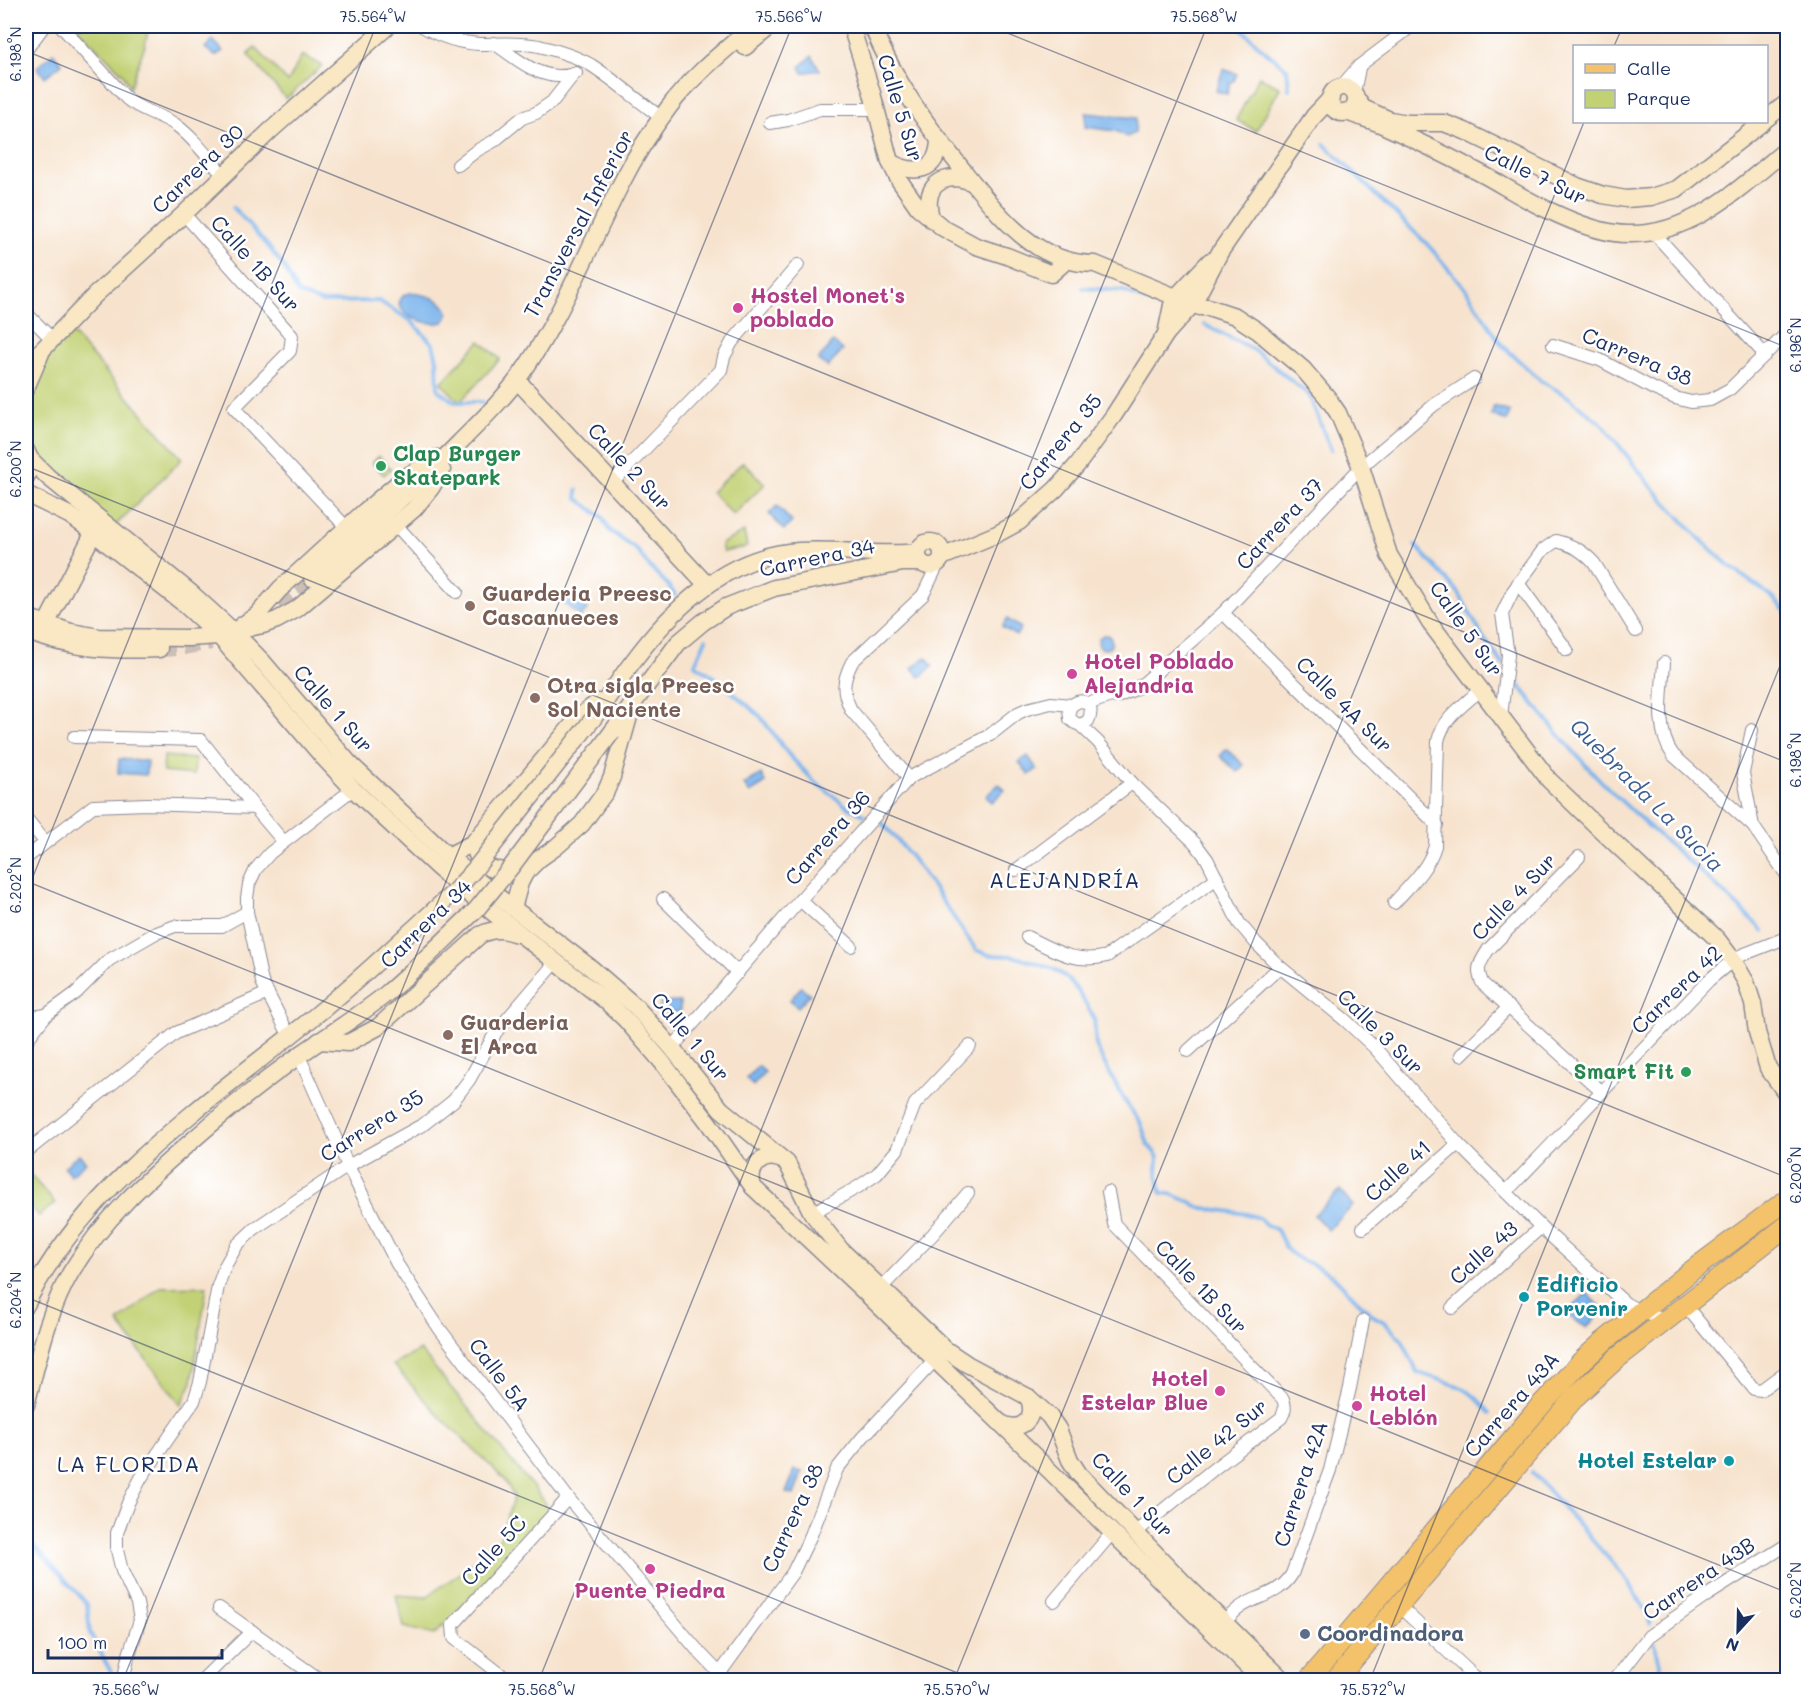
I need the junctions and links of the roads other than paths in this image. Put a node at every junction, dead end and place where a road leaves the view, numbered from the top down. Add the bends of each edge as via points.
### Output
1 (44, 26) edge
2 (61, 26) edge
3 (388, 26) edge
4 (422, 26) edge
5 (753, 26) edge
6 (771, 26) edge
7 (851, 26) edge
8 (872, 26) edge
9 (1412, 26) edge
10 (494, 43) junction
11 (26, 50) edge
12 (589, 64) junction
13 (574, 74) junction
14 (1345, 100) junction
15 (1788, 102) edge
16 (876, 109) junction
17 (662, 118) junction
18 (1768, 118) edge
19 (770, 123) dead end
20 (1761, 123) edge
21 (651, 135) junction
22 (939, 140) junction
23 (1788, 148) edge
24 (890, 162) junction
25 (458, 165) dead end
26 (224, 176) junction
27 (974, 184) junction
28 (184, 214) junction
29 (931, 219) junction
30 (1653, 232) junction
31 (1220, 252) junction
32 (1067, 260) junction
33 (798, 265) dead end
34 (1176, 297) junction
35 (1192, 304) junction
36 (26, 313) edge
37 (1788, 332) edge
38 (1166, 334) junction
39 (47, 345) junction
40 (1553, 345) dead end
41 (1765, 355) junction
42 (26, 363) edge
43 (517, 380) junction
44 (1474, 380) dead end
45 (26, 388) edge
46 (452, 451) junction
47 (28, 454) edge
48 (1361, 467) junction
49 (26, 477) edge
50 (612, 483) junction
51 (26, 494) edge
52 (396, 525) junction
53 (347, 528) junction
54 (94, 532) junction
55 (931, 561) junction
56 (312, 578) tunnel mouth
57 (1518, 583) junction
58 (707, 585) junction
59 (457, 592) dead end
60 (1223, 613) junction
61 (26, 617) edge
62 (46, 624) junction
63 (26, 631) edge
64 (1636, 631) dead end
65 (226, 634) junction
66 (159, 649) tunnel mouth
67 (1567, 650) dead end
68 (1664, 663) dead end
69 (615, 689) junction
70 (1480, 690) junction
71 (633, 704) junction
72 (1070, 709) junction
73 (1087, 716) junction
74 (1501, 717) junction
75 (1752, 730) dead end
76 (74, 737) dead end
77 (909, 777) junction
78 (1132, 783) junction
79 (353, 789) junction
80 (255, 808) junction
81 (26, 818) edge
82 (1437, 825) junction
83 (1754, 826) junction
84 (283, 841) junction
85 (45, 842) junction
86 (473, 843) junction
87 (448, 856) junction
88 (1579, 857) dead end
89 (26, 858) edge
90 (528, 870) junction
91 (1016, 870) dead end
92 (1788, 877) edge
93 (1217, 878) junction
94 (663, 899) dead end
95 (800, 900) junction
96 (1394, 903) dead end
97 (513, 908) junction
98 (247, 912) junction
99 (522, 935) junction
100 (1027, 937) dead end
101 (1788, 937) edge
102 (851, 946) dead end
103 (1733, 960) junction
104 (556, 962) junction
105 (1280, 967) junction
106 (738, 973) junction
107 (268, 993) junction
108 (1509, 1007) junction
109 (46, 1015) junction
110 (26, 1018) edge
111 (290, 1037) junction
112 (26, 1041) edge
113 (319, 1041) junction
114 (970, 1046) dead end
115 (672, 1048) junction
116 (1188, 1051) dead end
117 (1461, 1055) dead end
118 (299, 1056) junction
119 (1602, 1092) junction
120 (1788, 1096) edge
121 (1458, 1144) junction
122 (26, 1152) edge
123 (787, 1163) junction
124 (348, 1166) junction
125 (753, 1187) junction
126 (1108, 1192) dead end
127 (1506, 1192) junction
128 (968, 1193) dead end
129 (1788, 1199) edge
130 (812, 1213) junction
131 (1788, 1225) edge
132 (1541, 1227) junction
133 (1363, 1228) dead end
134 (881, 1288) junction
135 (26, 1305) edge
136 (1685, 1305) junction
137 (1452, 1308) dead end
138 (1641, 1312) junction
139 (1665, 1320) junction
140 (1363, 1321) dead end
141 (935, 1360) junction
142 (1788, 1370) edge
143 (1028, 1397) junction
144 (1283, 1400) joint
145 (26, 1405) edge
146 (1001, 1423) junction
147 (568, 1498) junction
148 (1136, 1532) junction
149 (1112, 1533) junction
150 (1788, 1544) edge
151 (1054, 1601) dead end
152 (1400, 1606) junction
153 (219, 1608) dead end
154 (1224, 1623) junction
155 (252, 1631) junction
156 (723, 1677) edge
157 (319, 1679) edge
158 (127, 1680) edge
159 (202, 1680) edge
160 (508, 1680) edge
161 (1261, 1680) edge
162 (1283, 1680) edge
163 (1309, 1680) edge
164 (1336, 1680) edge
165 (1478, 1680) edge
166 (1615, 1680) edge

1 - 11 street
2 - 26 street via 127,99 177,125
3 - 26 street, Carrera 30
4 - 10 street via 461,42
5 - 17 street, Transversal Inferior via 690,83
6 - 21 street via 696,89
7 - 16 street, Calle 5 Sur
8 - 22 street, Calle 5 Sur via 898,81
9 - 14 street via 1359,66
10 - 12 street via 538,46
10 - 13 street via 544,74
12 - 13 street
12 - 17 street
13 - 25 street via 552,102 522,118
14 - 20 street, Calle 7 Sur via 1390,120 1444,123 1577,186 1626,200 1677,189
14 - 30 street, Calle 7 Sur via 1378,124 1549,211 1611,232
14 - 31 street, Carrera 35 via 1314,116
15 - 18 street
16 - 19 street via 820,109
16 - 24 street, Calle 5 Sur
17 - 21 street, Transversal Inferior
21 - 43 street, Transversal Inferior via 621,183 565,303
22 - 24 street via 936,157 924,168 907,170
22 - 27 street, Calle 5 Sur
23 - 30 street, Calle 7 Sur via 1728,198 1688,221
24 - 29 street, Calle 5 Sur via 908,194
26 - 28 street, Carrera 30
27 - 29 street via 949,177 934,186 928,203
27 - 32 street, Calle 5 Sur via 1012,228
28 - 39 street, Carrera 30
28 - 53 street, Calle 1B Sur via 292,336 290,351 234,408
29 - 32 street, Calle 5 Sur via 976,246 1051,274
30 - 41 street
31 - 34 street, Carrera 35
31 - 35 street, Carrera 35
32 - 34 street, Calle 5 Sur via 1095,264
33 - 50 street via 732,342 721,370
34 - 35 street, Calle 5 Sur
34 - 38 street, Carrera 35
35 - 38 street, Carrera 35
35 - 48 street, Calle 5 Sur via 1234,316 1303,369 1338,413
36 - 39 street
37 - 41 street, Carrera 38
38 - 55 street, Carrera 35 via 1114,415 1056,489 1019,522
39 - 42 street, Carrera 30
39 - 45 street, Carrera 30
40 - 41 street, Carrera 38 via 1600,360 1654,389 1691,402 1710,400 1730,389
43 - 46 street, Transversal Inferior
43 - 50 street, Calle 2 Sur
44 - 48 street, Carrera 37 via 1434,405
46 - 52 street via 424,499
46 - 53 street, Transversal Inferior via 404,478
46 - 56 street, Transversal Inferior
47 - 49 street
47 - 65 street, Calle 1 Sur via 53,482 191,593
48 - 60 street, Carrera 37
48 - 70 street, Calle 5 Sur via 1389,555 1430,623
50 - 58 street, Calle 2 Sur
51 - 54 street, Calle 1 Sur
52 - 59 street
52 - 65 street via 288,615
53 - 65 street, Transversal Inferior via 257,615
54 - 62 street
54 - 65 street, Calle 1 Sur
55 - 58 street, Carrera 34 via 898,554 783,552 734,567
55 - 71 street, Carrera 34 via 774,588 734,603 678,644
55 - 77 street via 923,595 852,663 843,686 851,710
57 - 64 street via 1543,550 1556,541 1573,545 1594,563
57 - 67 street
57 - 74 street via 1502,614 1508,655
58 - 69 street, Carrera 34 via 673,614 630,664
60 - 73 street, Carrera 37 via 1144,683 1117,698 1111,696
60 - 82 street, Calle 4A Sur
61 - 62 street
62 - 65 street via 99,637 189,638
63 - 66 street via 81,647
65 - 79 street, Calle 1 Sur
65 - 87 street, Calle 1 Sur via 262,661 349,763
68 - 83 street via 1662,724 1666,745
69 - 86 street via 580,716
69 - 111 street, Carrera 34, bridge via 474,870
70 - 74 street, Calle 5 Sur
70 - 82 street via 1440,730
71 - 90 street via 606,791 582,824
71 - 113 street, Carrera 34, bridge via 476,910 386,993
72 - 73 street, Carrera 37 via 1081,701
72 - 73 street, Carrera 36 via 1070,719 1075,723
72 - 77 street, Carrera 36 via 1051,704 1027,709 990,735
73 - 78 street, Calle 3 Sur via 1098,742
74 - 103 street, Calle 5 Sur via 1549,780 1717,939
75 - 83 street via 1743,773
76 - 80 street via 201,740
77 - 95 street, Carrera 36
78 - 91 street
78 - 93 street, Calle 3 Sur via 1195,843
79 - 84 street
79 - 99 street, Calle 1 Sur via 444,872
80 - 84 street
80 - 85 street via 93,806
81 - 85 street
82 - 96 street via 1432,857
83 - 92 street
84 - 98 street via 256,869 246,898
85 - 89 street
86 - 87 street
86 - 90 street via 485,866 503,871
87 - 97 street, Calle 1 Sur
88 - 108 street, Calle 4 Sur via 1480,962 1483,984
90 - 97 street
93 - 100 street via 1107,956 1079,959
93 - 105 street, Calle 3 Sur via 1239,922
94 - 106 street
95 - 102 street
95 - 106 street, Carrera 36
97 - 115 street, Calle 1 Sur via 614,986
98 - 107 street via 262,982
98 - 109 street via 222,927 175,926 154,934 109,960 76,993
99 - 104 street, Calle 1 Sur
99 - 113 street via 498,928 489,930 378,1027 348,1043
101 - 103 street, Carrera 42
103 - 119 street, Carrera 42
103 - 120 street, Calle 5 Sur via 1746,982 1768,1068
104 - 124 street, Carrera 35 via 496,1032 453,1101 424,1124
104 - 125 street, Calle 1 Sur via 626,1020 708,1122
105 - 116 street
105 - 121 street, Calle 3 Sur via 1375,1048
106 - 115 street, Carrera 36
107 - 111 street
107 - 122 street via 176,1033
108 - 117 street
108 - 119 street, Calle 4 Sur
109 - 110 street
109 - 112 street
111 - 135 street, Carrera 34 via 201,1107 102,1197 57,1251
113 - 118 street, Carrera 34
114 - 130 street via 915,1104 897,1150 877,1174
115 - 123 street, Calle 1 Sur via 721,1109
118 - 124 street, Calle 5A
118 - 145 street, Carrera 34 via 224,1113 116,1210 70,1273 51,1314
119 - 127 street, Carrera 42
121 - 127 street, Calle 3 Sur
121 - 133 street, Calle 41
123 - 125 street via 774,1157 760,1161 752,1173
123 - 130 street, Calle 1 Sur
124 - 147 street, Calle 5A via 397,1264 439,1328
124 - 158 street, Carrera 35 via 254,1229 237,1245 225,1266 194,1401 141,1478 117,1533 122,1571 140,1620 128,1658
125 - 141 street, Calle 1 Sur
126 - 144 street, Calle 1B Sur via 1114,1224
127 - 132 street, Calle 3 Sur
128 - 134 street
129 - 138 main road, Carrera 43A
130 - 134 street, Calle 1 Sur via 841,1250
131 - 136 main road, Carrera 43A
132 - 137 street, Calle 43
132 - 138 street, Calle 3 Sur via 1625,1303
134 - 143 street, Calle 1 Sur via 946,1350
136 - 139 main road, Carrera 43A
136 - 142 street via 1754,1389 1761,1390
138 - 139 street, Calle 3 Sur
138 - 163 main road, Carrera 43A via 1564,1380
139 - 152 main road, Carrera 43A via 1576,1396
140 - 154 street, Carrera 42A via 1330,1470 1292,1574 1279,1590 1239,1608
141 - 146 street, Calle 1 Sur
141 - 156 street, Carrera 38 via 837,1469 793,1572
143 - 146 street via 1032,1404 1029,1419 1016,1427
143 - 148 street, Calle 1 Sur via 1054,1422 1079,1474
144 - 148 street, Calle 42 Sur via 1285,1412 1281,1418
146 - 149 street, Calle 1 Sur
147 - 156 street, Calle 5A
147 - 160 street, Calle 5C via 453,1626 454,1638
148 - 154 street, Calle 1 Sur
149 - 151 street
149 - 161 street, Calle 1 Sur
150 - 166 street, Carrera 43B via 1649,1636
152 - 164 main road, Carrera 43A
152 - 165 street
153 - 155 street
154 - 162 street, Calle 1 Sur
155 - 157 street
155 - 159 street

